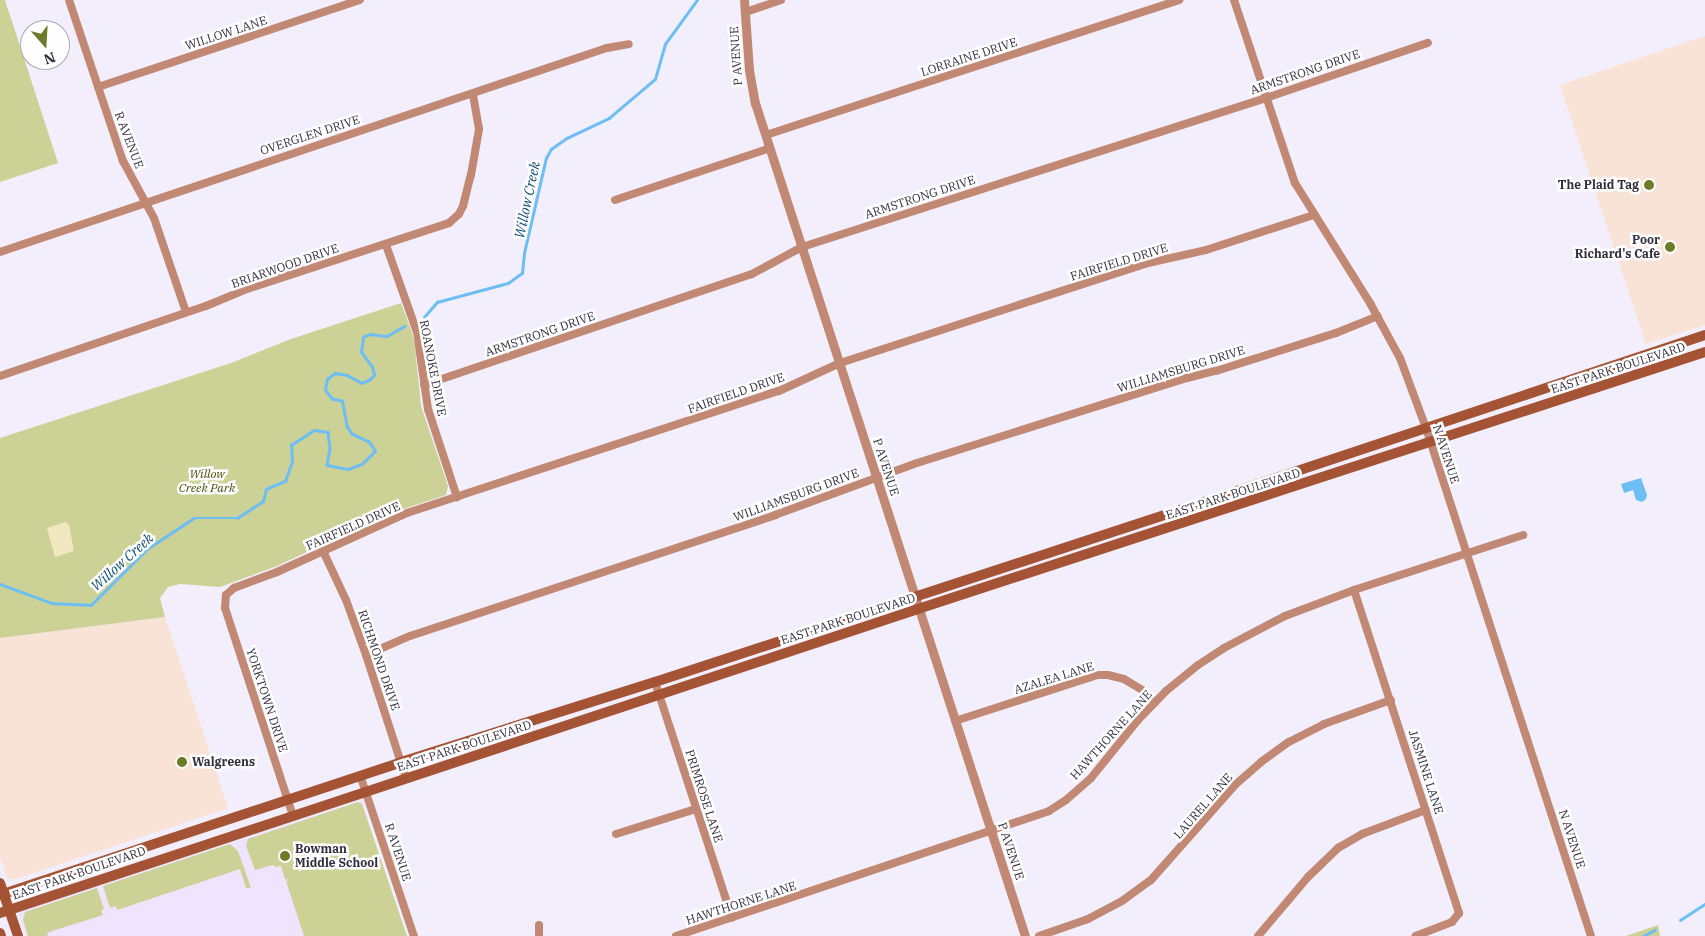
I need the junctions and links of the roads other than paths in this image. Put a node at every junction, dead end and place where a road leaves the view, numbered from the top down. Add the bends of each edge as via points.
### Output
1 (69, 0) edge
2 (360, 0) edge
3 (744, 0) edge
4 (781, 0) edge
5 (1179, 0) edge
6 (1234, 0) edge
7 (746, 12) junction
8 (1428, 42) dead end
9 (629, 44) dead end
10 (98, 87) junction
11 (473, 95) junction
12 (1266, 98) junction
13 (766, 135) junction
14 (770, 148) junction
15 (615, 200) dead end
16 (147, 203) junction
17 (1314, 215) junction
18 (386, 245) junction
19 (802, 247) junction
20 (0, 252) edge
21 (186, 312) junction
22 (1378, 316) junction
23 (1705, 335) edge
24 (1705, 352) edge
25 (840, 364) junction
26 (0, 376) edge
27 (424, 385) junction
28 (1426, 428) junction
29 (1430, 443) junction
30 (876, 479) junction
31 (456, 497) junction
32 (1523, 534) dead end
33 (323, 551) junction
34 (1466, 553) junction
35 (1354, 590) junction
36 (229, 592) joint
37 (914, 596) junction
38 (918, 609) junction
39 (366, 655) junction
40 (655, 682) junction
41 (659, 695) junction
42 (1391, 700) junction
43 (1155, 702) junction
44 (955, 721) junction
45 (481, 736) junction
46 (486, 752) junction
47 (401, 762) junction
48 (360, 776) junction
49 (406, 778) junction
50 (365, 792) junction
51 (288, 799) junction
52 (696, 808) junction
53 (1426, 810) junction
54 (293, 816) junction
55 (991, 830) junction
56 (616, 834) dead end
57 (143, 846) junction
58 (148, 862) junction
59 (0, 883) edge
60 (2, 895) edge
61 (4, 911) edge
62 (732, 918) junction
63 (539, 925) dead end
64 (18, 936) edge
65 (414, 936) edge
66 (540, 936) edge
67 (676, 936) edge
68 (1026, 936) edge
69 (1039, 936) edge
70 (1258, 936) edge
71 (1416, 936) edge
72 (1591, 936) edge

1 - 10 street, R AVENUE
2 - 10 street, WILLOW LANE
3 - 7 street, P AVENUE
4 - 7 street
5 - 13 street, LORRAINE DRIVE
6 - 12 street, N AVENUE
7 - 13 street, P AVENUE via 751,87
8 - 12 street, ARMSTRONG DRIVE
9 - 11 street, OVERGLEN DRIVE via 607,48
10 - 16 street, R AVENUE via 123,161
11 - 16 street, OVERGLEN DRIVE
11 - 18 street, BRIARWOOD DRIVE via 480,129 470,181 459,214 444,225
12 - 17 street, N AVENUE via 1295,183
12 - 19 street, ARMSTRONG DRIVE
13 - 14 street, P AVENUE
14 - 15 street
14 - 19 street, P AVENUE
16 - 20 street, OVERGLEN DRIVE
16 - 21 street, R AVENUE
17 - 22 street, N AVENUE
17 - 25 street, FAIRFIELD DRIVE via 1212,249 1148,263
18 - 21 street, BRIARWOOD DRIVE
18 - 27 street, ROANOKE DRIVE via 416,332
19 - 25 street, P AVENUE
19 - 27 street, ARMSTRONG DRIVE via 752,274
21 - 26 street, BRIARWOOD DRIVE
22 - 28 street, N AVENUE via 1400,358
22 - 30 street, WILLIAMSBURG DRIVE via 1318,339 945,454
23 - 28 main road, EAST PARK BOULEVARD
24 - 29 main road, EAST PARK BOULEVARD
25 - 30 street, P AVENUE
25 - 31 street, FAIRFIELD DRIVE via 779,391
27 - 31 street, ROANOKE DRIVE via 428,409
28 - 29 street, N AVENUE
28 - 37 main road, EAST PARK BOULEVARD
29 - 34 street, N AVENUE
29 - 38 main road, EAST PARK BOULEVARD
30 - 37 street, P AVENUE
30 - 39 street, WILLIAMSBURG DRIVE via 775,516 410,636
31 - 33 street, FAIRFIELD DRIVE via 374,526
32 - 34 street, HAWTHORNE LANE
33 - 36 street, FAIRFIELD DRIVE
33 - 39 street, RICHMOND DRIVE via 346,600
34 - 35 street, HAWTHORNE LANE
34 - 72 street, N AVENUE
35 - 42 street, JASMINE LANE
35 - 43 street, HAWTHORNE LANE via 1265,624 1198,665
36 - 51 street, YORKTOWN DRIVE via 225,599 226,608
37 - 38 street, P AVENUE
37 - 40 main road, EAST PARK BOULEVARD
38 - 41 main road, EAST PARK BOULEVARD
38 - 44 street, P AVENUE
39 - 47 street, RICHMOND DRIVE
40 - 41 street, PRIMROSE LANE
40 - 45 main road, EAST PARK BOULEVARD
41 - 46 main road, EAST PARK BOULEVARD
41 - 52 street, PRIMROSE LANE
42 - 53 street, JASMINE LANE
42 - 69 street, LAUREL LANE via 1324,724 1289,742 1236,784 1151,880 1122,901 1088,919
43 - 44 street, AZALEA LANE via 1124,679 1097,675
43 - 55 street, HAWTHORNE LANE via 1091,778 1066,800 1048,811
44 - 55 street, P AVENUE
45 - 46 main road
45 - 47 main road, EAST PARK BOULEVARD
46 - 49 main road, EAST PARK BOULEVARD
47 - 48 main road, EAST PARK BOULEVARD
47 - 49 street, RICHMOND DRIVE
48 - 50 street, R AVENUE
48 - 51 main road, EAST PARK BOULEVARD
49 - 50 main road, EAST PARK BOULEVARD
50 - 54 main road, EAST PARK BOULEVARD
50 - 65 street, R AVENUE
51 - 54 street, YORKTOWN DRIVE
51 - 57 main road, EAST PARK BOULEVARD
52 - 56 street
52 - 62 street, PRIMROSE LANE
53 - 70 street via 1362,834 1338,848 1308,876
53 - 71 street, JASMINE LANE via 1459,913 1452,922
54 - 58 main road, EAST PARK BOULEVARD
55 - 62 street, HAWTHORNE LANE
55 - 68 street, P AVENUE
57 - 58 main road
57 - 60 main road, EAST PARK BOULEVARD
58 - 61 main road, EAST PARK BOULEVARD
59 - 60 main road
60 - 61 main road
61 - 64 main road
62 - 67 street, HAWTHORNE LANE
63 - 66 street

